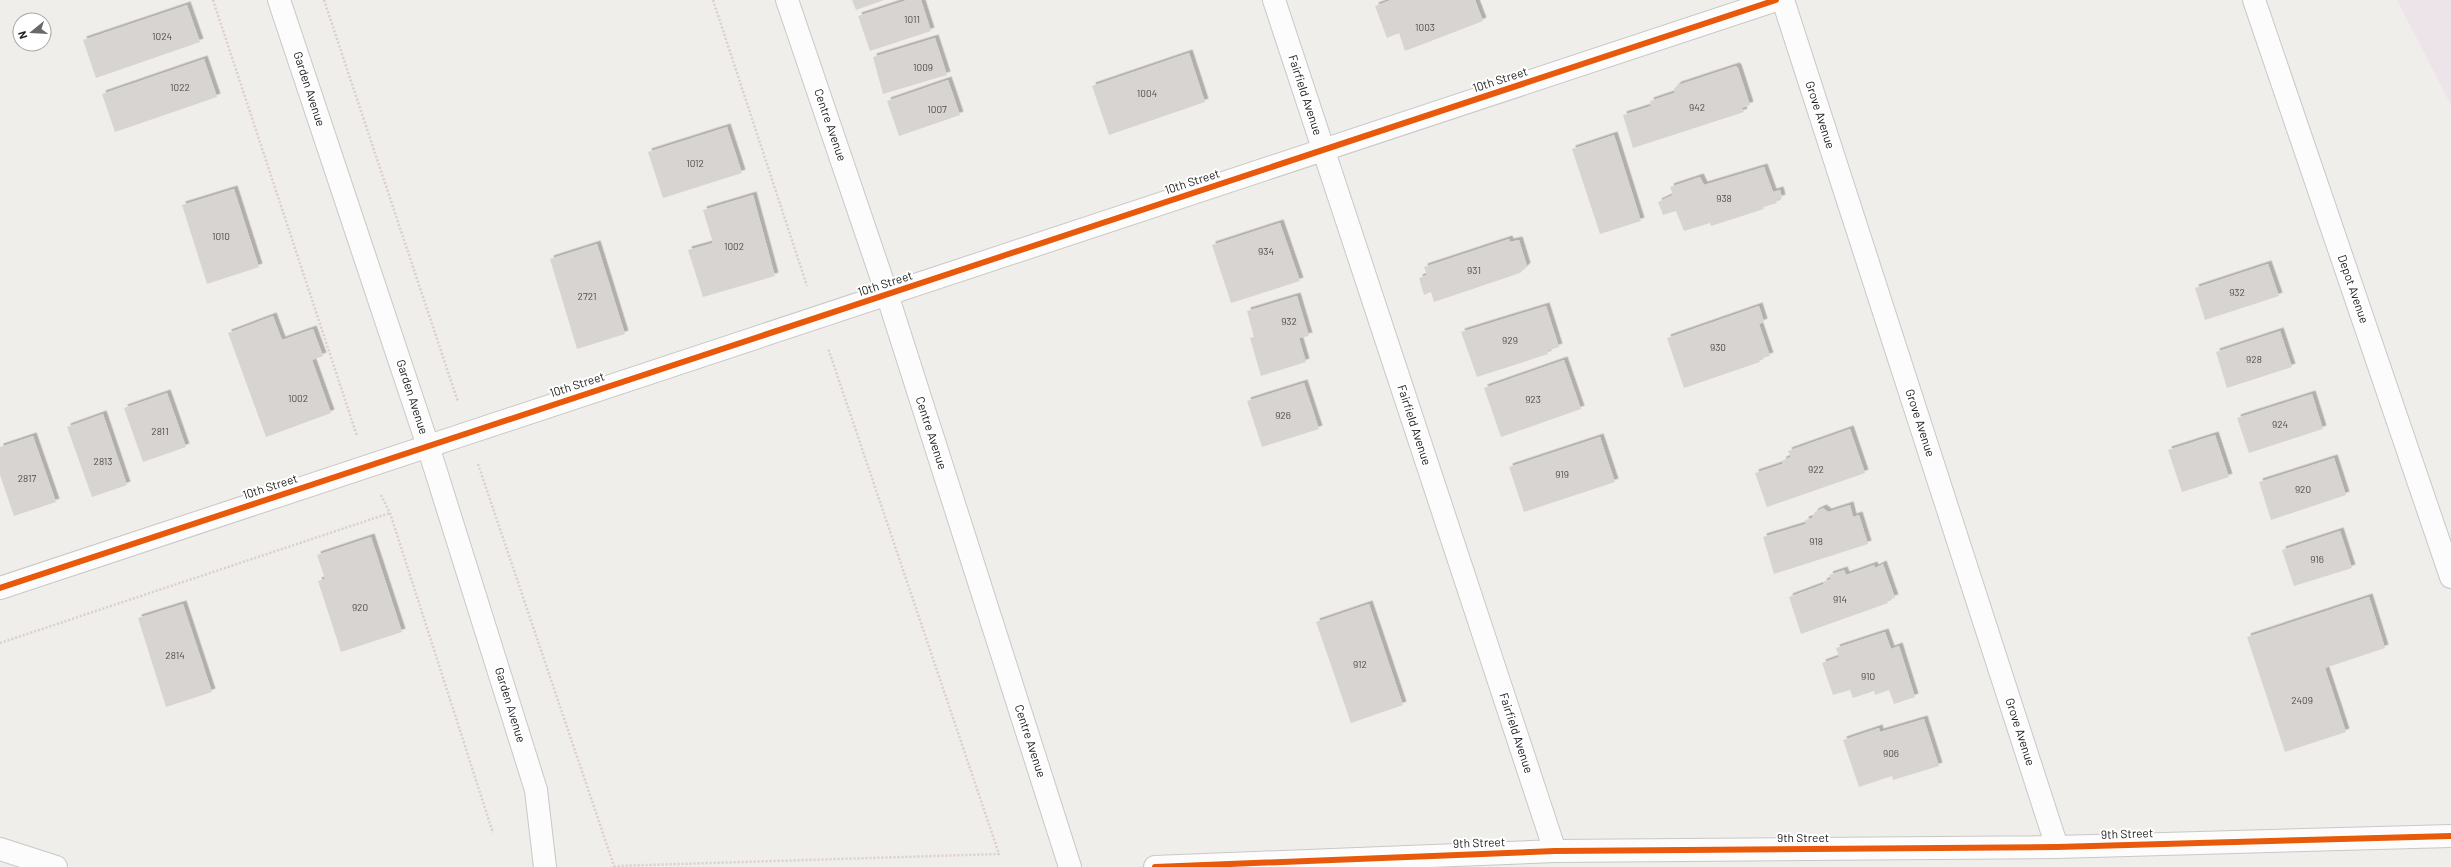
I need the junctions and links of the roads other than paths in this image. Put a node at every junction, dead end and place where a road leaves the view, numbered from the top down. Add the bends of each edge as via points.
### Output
1 (280, 0) edge
2 (787, 0) edge
3 (1274, 0) edge
4 (1776, 0) edge
5 (1783, 0) edge
6 (2254, 0) edge
7 (1323, 150) junction
8 (887, 294) junction
9 (428, 446) junction
10 (2451, 577) edge
11 (0, 588) edge
12 (2451, 836) edge
13 (2058, 847) junction
14 (0, 849) edge
15 (1555, 851) junction
16 (56, 867) edge
17 (545, 867) edge
18 (1070, 867) edge
19 (1155, 867) edge

1 - 9 street, Garden Avenue
2 - 8 street, Centre Avenue
3 - 7 street, Fairfield Avenue
4 - 7 street, 10th Street
5 - 13 street, Grove Avenue
6 - 10 street, Depot Avenue
7 - 8 street, 10th Street
7 - 15 street, Fairfield Avenue
8 - 9 street, 10th Street
8 - 18 street, Centre Avenue
9 - 11 street, 10th Street
9 - 17 street, Garden Avenue via 536,790
12 - 13 street, 9th Street
13 - 15 street, 9th Street
14 - 16 street
15 - 19 street, 9th Street

